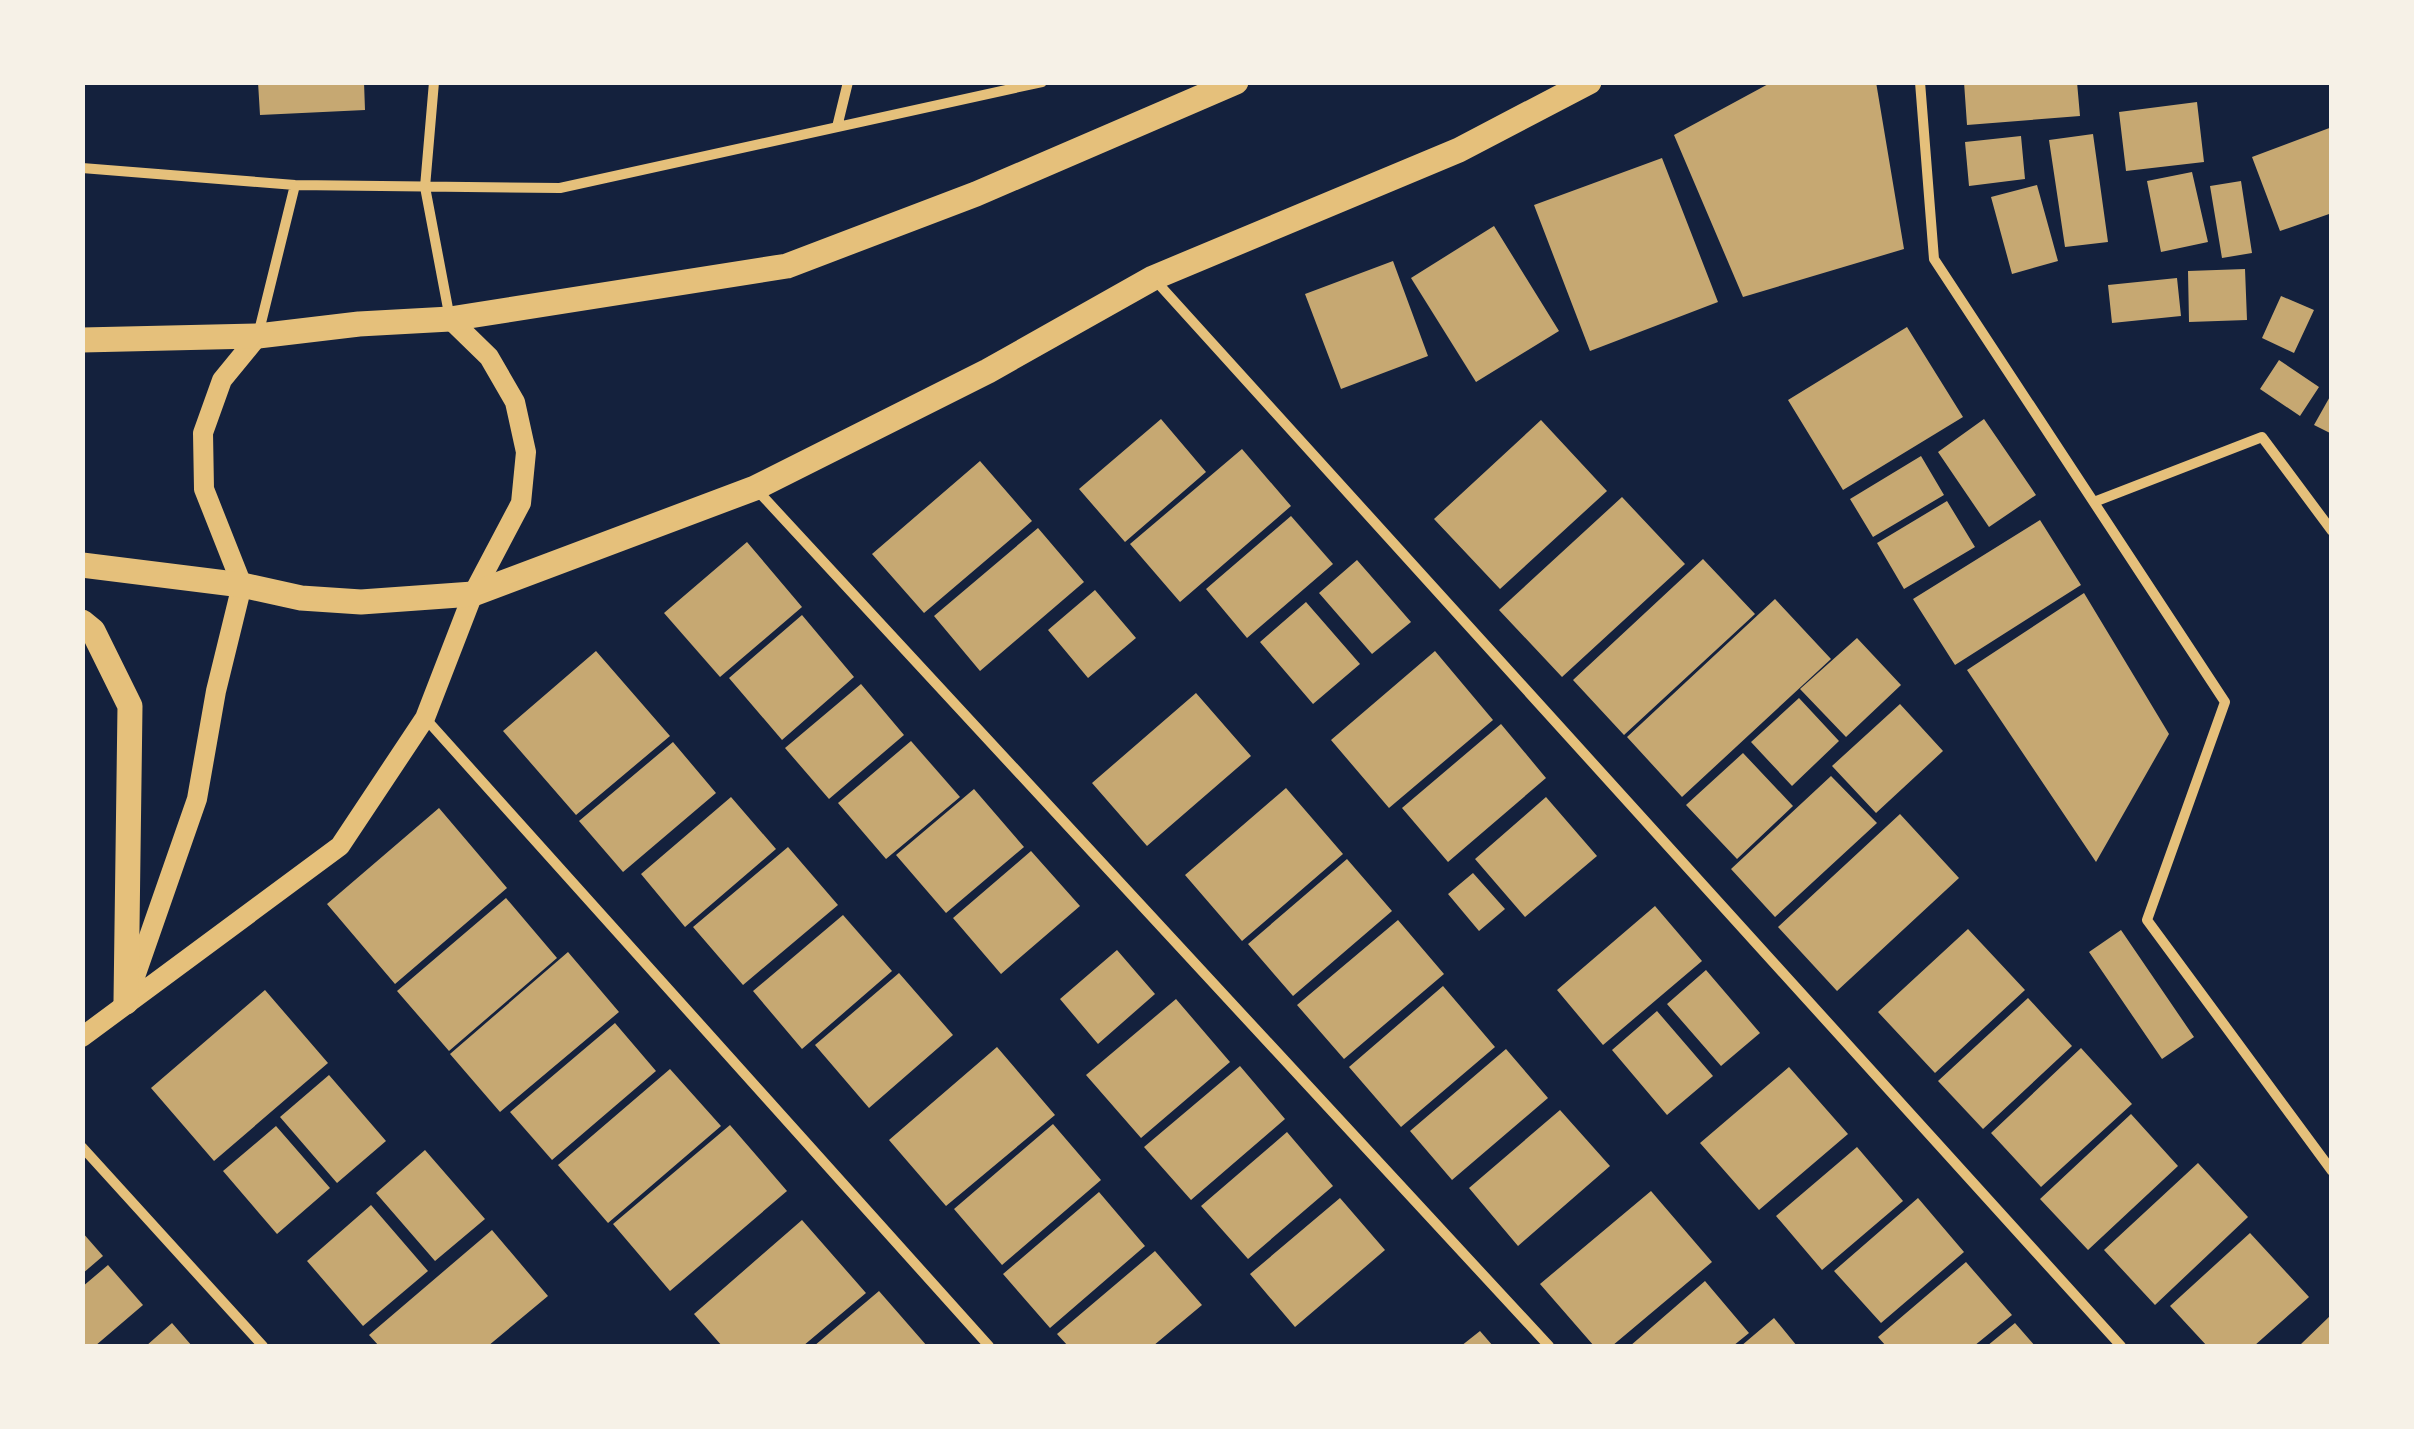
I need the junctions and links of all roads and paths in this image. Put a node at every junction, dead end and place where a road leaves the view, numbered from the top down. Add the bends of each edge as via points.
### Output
1 (434, 82) edge
2 (848, 82) edge
3 (1042, 82) edge
4 (1236, 82) edge
5 (1589, 82) edge
6 (1920, 82) edge
7 (838, 127) junction
8 (82, 168) edge
9 (295, 185) junction
10 (425, 187) junction
11 (1153, 278) junction
12 (450, 319) junction
13 (258, 336) junction
14 (82, 340) edge
15 (756, 488) junction
16 (2094, 502) junction
17 (2332, 532) edge
18 (82, 566) edge
19 (242, 585) junction
20 (473, 594) junction
21 (82, 622) edge
22 (426, 718) junction
23 (126, 1002) junction
24 (82, 1037) edge
25 (82, 1147) edge
26 (2332, 1170) edge
27 (263, 1346) edge
28 (989, 1346) edge
29 (1549, 1346) edge
30 (2121, 1346) edge

1 - 10 street
2 - 7 street
3 - 7 street
4 - 12 main road via 788,266
5 - 11 main road via 1458,150
6 - 16 street via 1934,259
7 - 10 street via 560,188
8 - 9 street
9 - 10 street
9 - 13 street
10 - 12 street
11 - 15 main road via 988,371
11 - 30 street
12 - 13 main road
12 - 20 main road via 489,357 515,402 526,452 521,503
13 - 14 main road
13 - 19 main road via 222,380 203,433 204,489
15 - 20 main road
15 - 29 street
16 - 17 street via 2262,436
16 - 26 street via 2226,702 2146,920
18 - 19 main road
19 - 20 main road via 362,602
19 - 23 main road via 197,799
20 - 22 main road
21 - 23 main road via 93,631 130,706
22 - 23 main road via 340,846
22 - 28 street
23 - 24 main road
25 - 27 street

